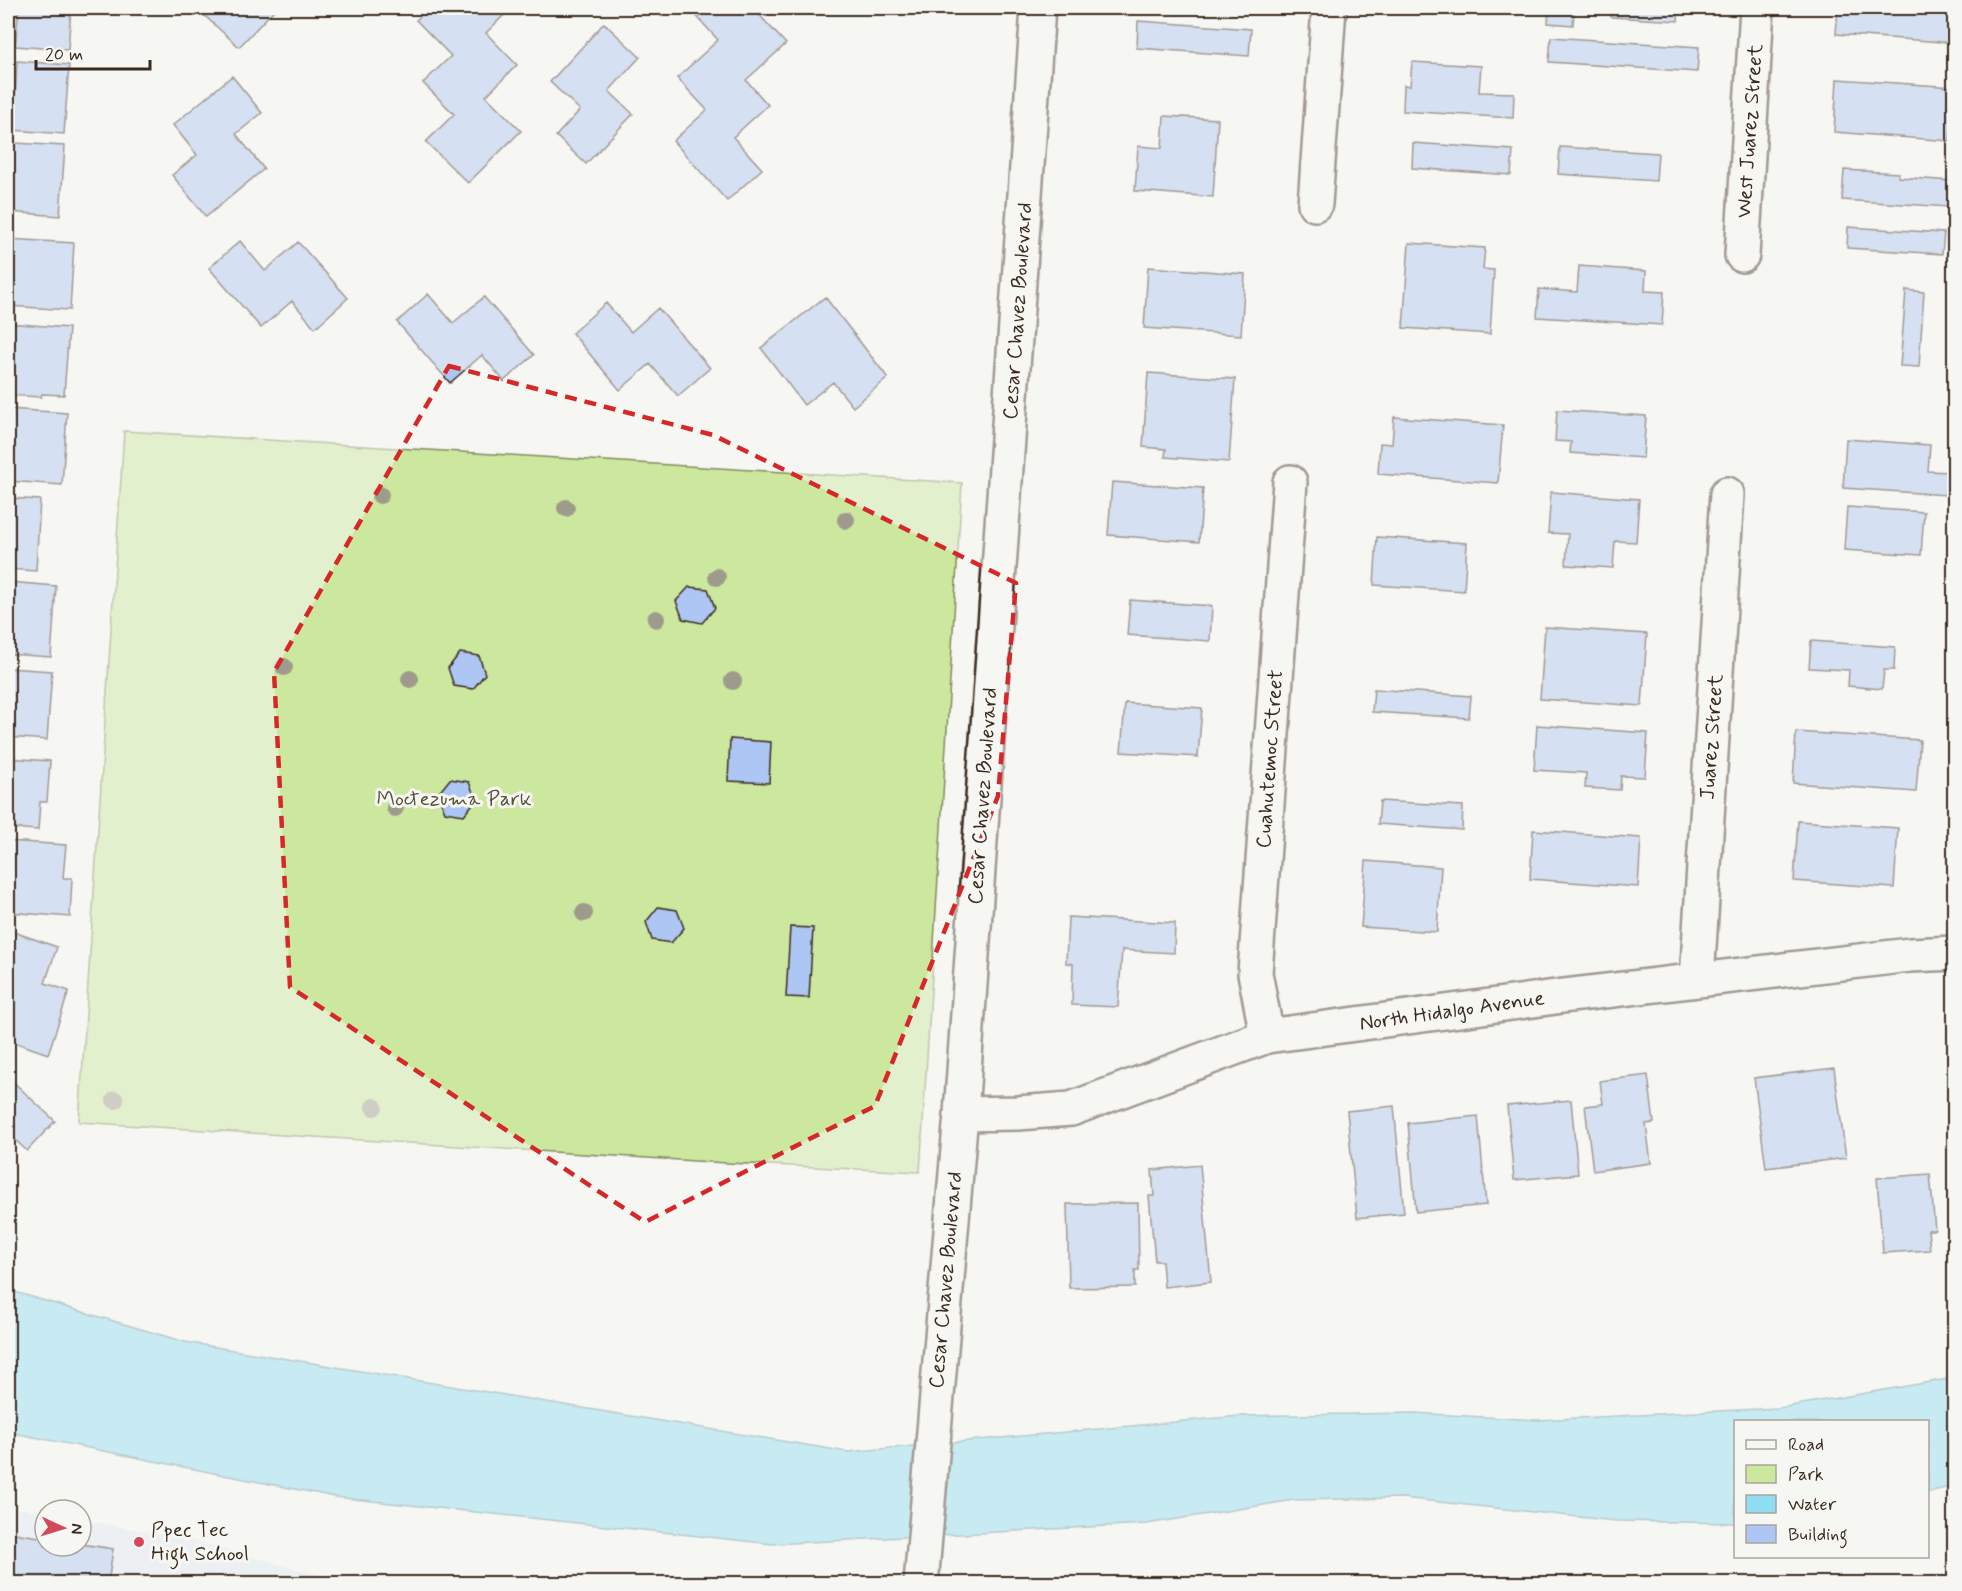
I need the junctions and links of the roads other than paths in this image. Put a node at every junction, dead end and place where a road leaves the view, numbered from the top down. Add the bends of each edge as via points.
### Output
1 (1038, 8) edge
2 (1329, 8) edge
3 (1757, 8) edge
4 (1315, 204) dead end
5 (1742, 255) dead end
6 (1290, 482) dead end
7 (1727, 494) dead end
8 (1954, 953) edge
9 (1697, 980) junction
10 (1267, 1036) junction
11 (961, 1113) junction
12 (921, 1580) edge

1 - 11 street, Cesar Chavez Boulevard
2 - 4 street
3 - 5 street, West Juarez Street
6 - 10 street, Cuahutemoc Street via 1255,973
7 - 9 street, Juarez Street
8 - 9 street, North Hidalgo Avenue
9 - 10 street, North Hidalgo Avenue
10 - 11 street, North Hidalgo Avenue via 1071,1109
11 - 12 street, Cesar Chavez Boulevard

